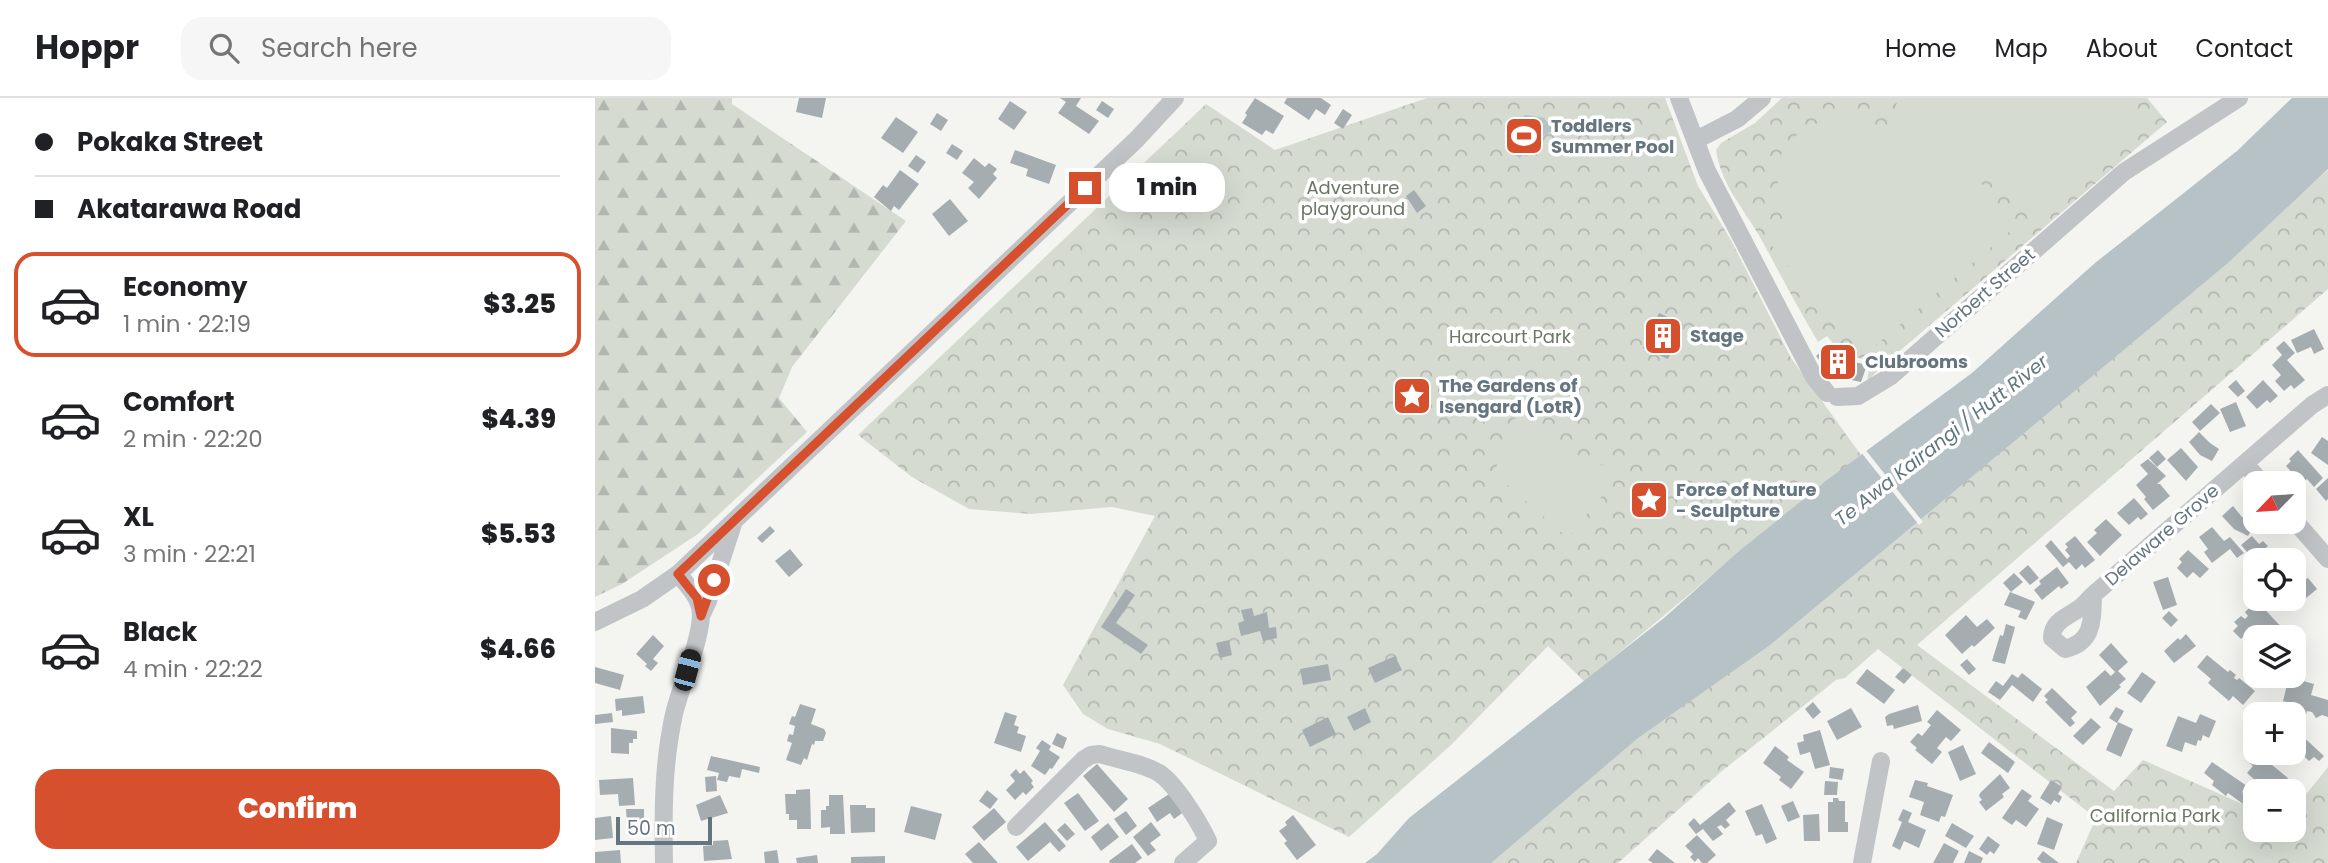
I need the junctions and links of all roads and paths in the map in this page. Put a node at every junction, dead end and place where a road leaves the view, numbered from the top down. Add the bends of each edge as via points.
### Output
1 (1175, 98) edge
2 (1679, 98) edge
3 (1762, 98) edge
4 (2239, 98) edge
5 (1696, 141) junction
6 (2328, 394) edge
7 (2245, 464) junction
8 (2251, 471) edge
9 (735, 518) junction
10 (2306, 534) edge
11 (2328, 559) edge
12 (678, 574) junction
13 (2093, 595) dead end
14 (701, 616) junction
15 (595, 622) edge
16 (1881, 761) dead end
17 (1016, 827) dead end
18 (664, 863) edge
19 (1183, 863) edge
20 (1863, 863) edge

1 - 9 street
2 - 5 street, Norbert Street
3 - 5 street via 1737,119
4 - 5 street, Norbert Street via 2124,172 1891,376 1858,396 1832,395 1814,377 1707,171
6 - 7 street, Delaware Grove
7 - 8 street
7 - 13 street, Delaware Grove
9 - 12 street
9 - 14 street
10 - 11 street
12 - 14 street via 697,598
12 - 15 street via 642,600
14 - 18 street via 664,768
16 - 20 street
17 - 19 street via 1083,760 1100,754 1161,775 1200,824 1208,841

